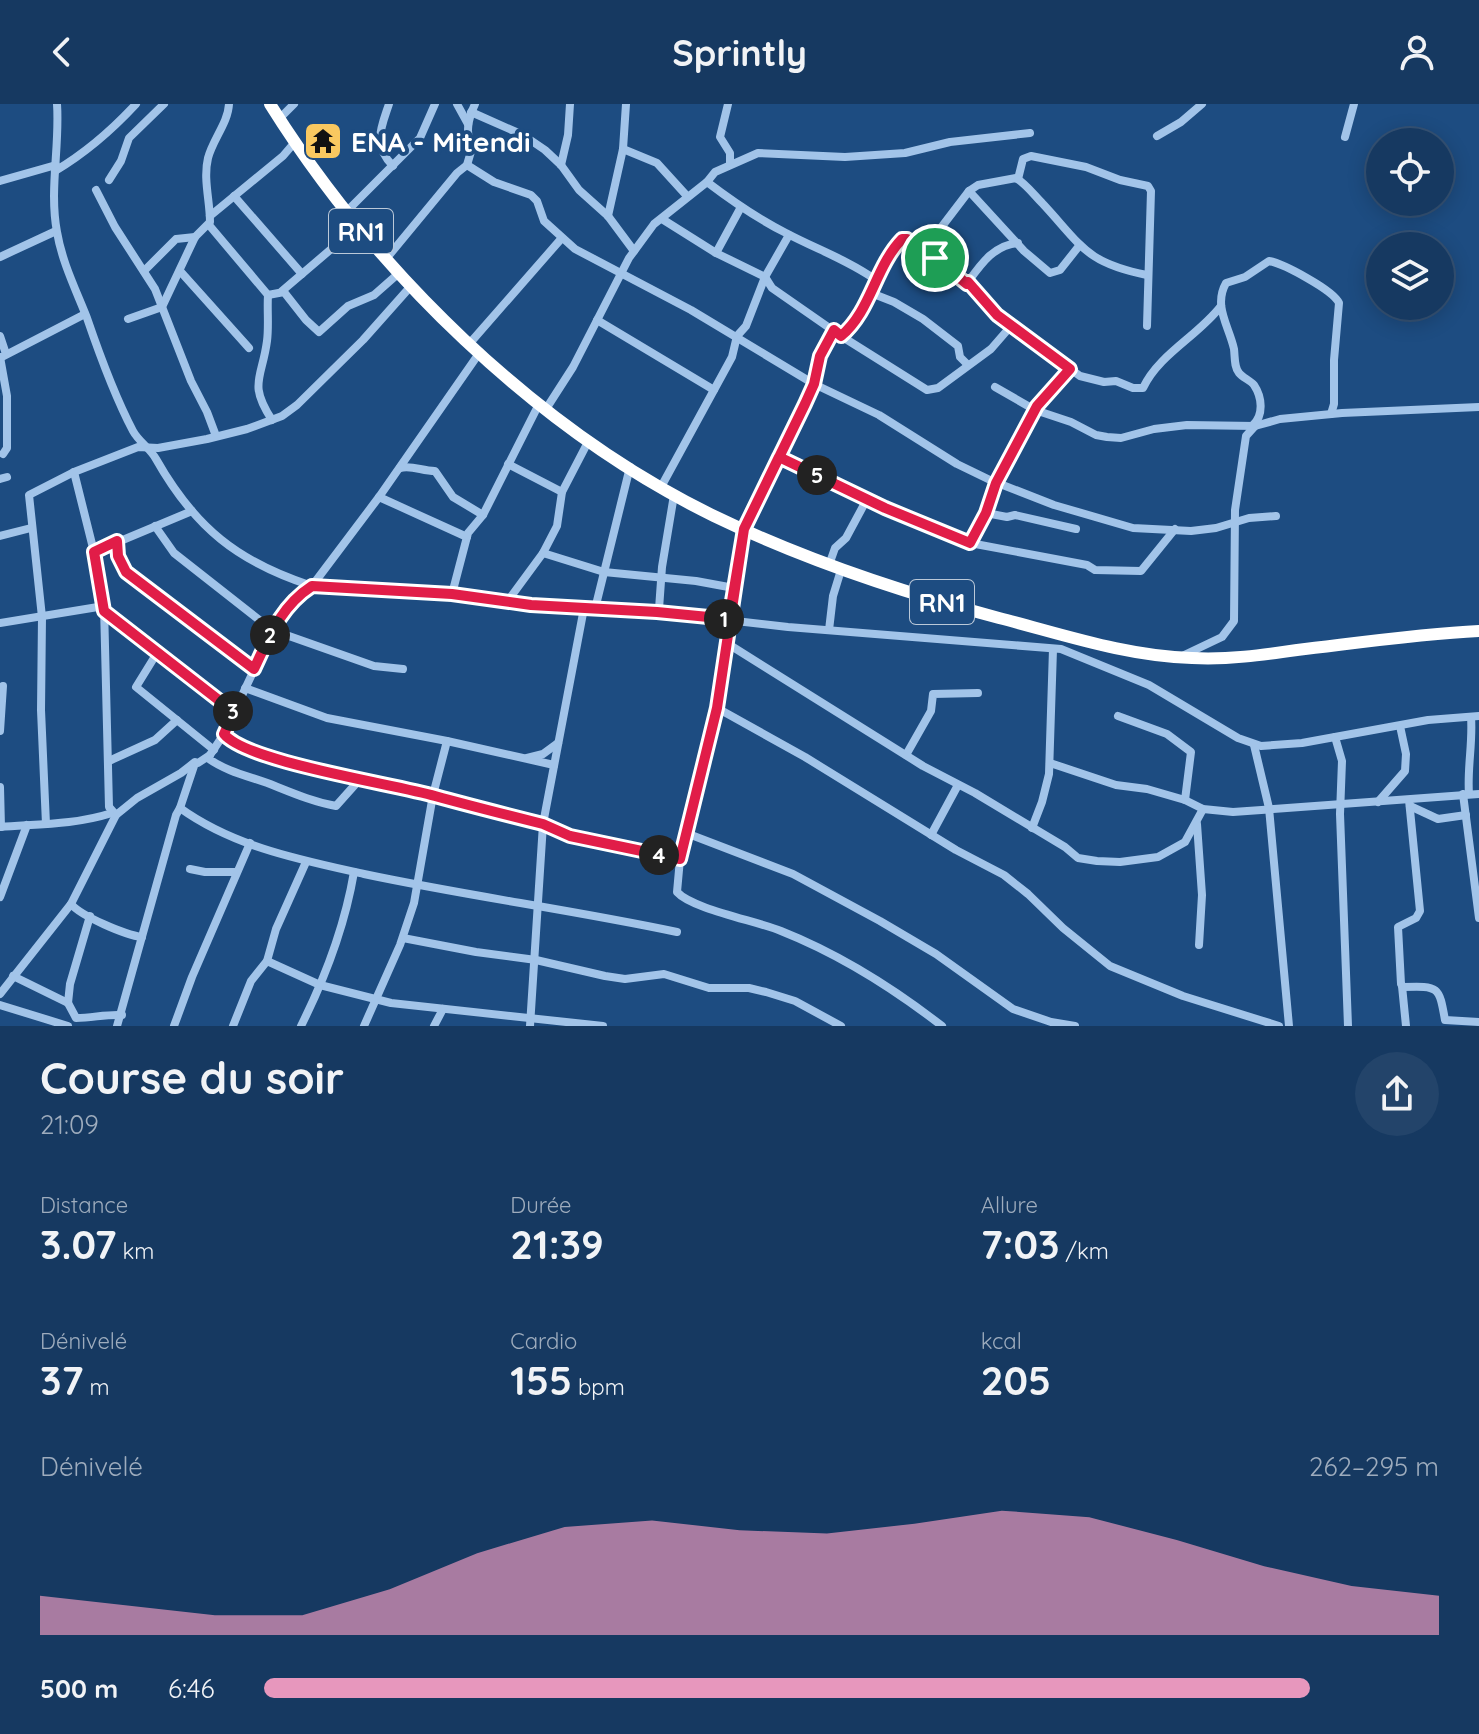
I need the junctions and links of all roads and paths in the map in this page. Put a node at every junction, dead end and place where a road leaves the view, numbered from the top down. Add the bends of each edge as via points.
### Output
1 (57, 104) edge
2 (136, 104) edge
3 (164, 104) edge
4 (229, 104) edge
5 (270, 104) edge
6 (294, 104) edge
7 (389, 104) edge
8 (435, 104) edge
9 (457, 104) edge
10 (570, 104) edge
11 (626, 104) edge
12 (728, 104) edge
13 (1202, 104) edge
14 (1354, 104) edge
15 (473, 108) edge
16 (279, 119) junction
17 (468, 124) junction
18 (1030, 133) dead end
19 (1157, 136) dead end
20 (1345, 137) dead end
21 (295, 142) junction
22 (623, 149) junction
23 (730, 163) junction
24 (467, 165) junction
25 (561, 165) junction
26 (393, 166) junction
27 (55, 168) junction
28 (1018, 179) junction
29 (109, 180) dead end
30 (0, 181) edge
31 (707, 182) junction
32 (96, 190) dead end
33 (969, 191) junction
34 (234, 196) junction
35 (687, 196) junction
36 (741, 207) junction
37 (346, 212) junction
38 (608, 216) junction
39 (662, 219) junction
40 (209, 220) junction
41 (357, 227) junction
42 (56, 231) junction
43 (789, 235) junction
44 (195, 237) junction
45 (561, 239) junction
46 (1018, 243) junction
47 (1079, 246) junction
48 (924, 250) junction
49 (634, 251) junction
50 (716, 253) junction
51 (0, 257) edge
52 (386, 259) junction
53 (144, 271) junction
54 (180, 271) junction
55 (399, 273) junction
56 (620, 273) junction
57 (302, 274) junction
58 (1147, 275) junction
59 (765, 277) junction
60 (876, 280) junction
61 (968, 282) junction
62 (411, 286) junction
63 (282, 291) junction
64 (871, 293) junction
65 (268, 295) junction
66 (1221, 306) junction
67 (162, 307) junction
68 (85, 314) junction
69 (128, 319) dead end
70 (1211, 319) junction
71 (597, 320) junction
72 (1225, 323) junction
73 (1011, 326) junction
74 (1147, 326) dead end
75 (837, 333) junction
76 (0, 336) edge
77 (737, 336) junction
78 (249, 348) dead end
79 (475, 348) junction
80 (764, 352) junction
81 (2, 356) edge
82 (732, 357) junction
83 (967, 364) junction
84 (1070, 369) junction
85 (814, 384) junction
86 (995, 387) dead end
87 (714, 390) junction
88 (543, 407) junction
89 (1479, 407) edge
90 (1035, 410) junction
91 (1331, 414) junction
92 (272, 420) junction
93 (1254, 426) junction
94 (216, 436) junction
95 (589, 440) junction
96 (145, 446) junction
97 (3, 454) dead end
98 (779, 457) junction
99 (508, 464) junction
100 (630, 467) junction
101 (400, 468) junction
102 (74, 472) junction
103 (996, 483) junction
104 (661, 487) junction
105 (562, 492) junction
106 (674, 495) junction
107 (379, 497) junction
108 (867, 499) junction
109 (192, 511) junction
110 (986, 513) junction
111 (483, 515) junction
112 (1276, 516) dead end
113 (1234, 521) junction
114 (155, 526) junction
115 (31, 528) junction
116 (744, 529) junction
117 (1076, 529) dead end
118 (1175, 529) junction
119 (0, 536) edge
120 (467, 537) junction
121 (117, 541) junction
122 (970, 543) junction
123 (94, 552) junction
124 (543, 553) junction
125 (835, 568) junction
126 (604, 572) junction
127 (661, 578) junction
128 (312, 586) junction
129 (734, 588) junction
130 (452, 594) junction
131 (507, 602) junction
132 (104, 608) junction
133 (584, 608) junction
134 (595, 609) junction
135 (657, 612) junction
136 (42, 617) junction
137 (729, 619) junction
138 (0, 623) edge
139 (272, 630) junction
140 (829, 630) junction
141 (1479, 631) edge
142 (725, 642) junction
143 (1060, 645) junction
144 (157, 653) junction
145 (1179, 657) junction
146 (254, 669) junction
147 (403, 669) dead end
148 (3, 686) dead end
149 (245, 688) junction
150 (978, 693) dead end
151 (717, 708) junction
152 (234, 712) junction
153 (1118, 716) dead end
154 (1475, 716) edge
155 (177, 720) junction
156 (1400, 726) junction
157 (0, 731) edge
158 (224, 734) junction
159 (1335, 737) junction
160 (447, 741) junction
161 (558, 743) junction
162 (1254, 745) junction
163 (212, 753) junction
164 (906, 755) junction
165 (523, 759) junction
166 (109, 761) junction
167 (195, 762) junction
168 (1050, 763) junction
169 (554, 765) junction
170 (361, 778) junction
171 (958, 785) junction
172 (0, 787) edge
173 (1466, 794) junction
174 (1479, 794) edge
175 (433, 795) junction
176 (1185, 800) junction
177 (1378, 802) junction
178 (1341, 803) junction
179 (1410, 803) junction
180 (180, 808) junction
181 (1269, 808) junction
182 (1203, 809) junction
183 (114, 814) junction
184 (1466, 815) junction
185 (1197, 823) junction
186 (46, 824) junction
187 (543, 824) junction
188 (27, 825) junction
189 (0, 827) edge
190 (1032, 828) junction
191 (686, 833) junction
192 (931, 835) junction
193 (1474, 835) edge
194 (250, 843) junction
195 (680, 859) junction
196 (306, 862) junction
197 (190, 869) dead end
198 (236, 872) junction
199 (354, 872) junction
200 (416, 885) junction
201 (0, 897) edge
202 (71, 904) junction
203 (538, 905) junction
204 (90, 916) junction
205 (1479, 918) edge
206 (677, 932) dead end
207 (142, 937) junction
208 (403, 938) junction
209 (1199, 945) dead end
210 (536, 960) junction
211 (267, 961) junction
212 (13, 976) junction
213 (320, 985) junction
214 (1402, 986) junction
215 (0, 994) edge
216 (377, 999) junction
217 (68, 1003) junction
218 (0, 1005) edge
219 (443, 1009) junction
220 (122, 1015) junction
221 (530, 1022) edge
222 (1479, 1022) edge
223 (1258, 1023) edge
224 (68, 1026) edge
225 (117, 1026) edge
226 (174, 1026) edge
227 (233, 1026) edge
228 (301, 1026) edge
229 (364, 1026) edge
230 (434, 1026) edge
231 (603, 1026) edge
232 (841, 1026) edge
233 (942, 1026) edge
234 (1075, 1026) edge
235 (1279, 1026) edge
236 (1289, 1026) edge
237 (1348, 1026) edge
238 (1406, 1026) edge

1 - 27 street
2 - 27 street via 82,155
3 - 29 street via 129,138
4 - 40 street via 208,159
5 - 16 highway, RN1
6 - 16 street
7 - 26 street via 378,135 383,157
8 - 26 street via 420,138
9 - 17 street
10 - 25 street
11 - 22 street
12 - 23 street via 720,137
13 - 19 street
14 - 20 street
15 - 17 street
15 - 25 street via 523,135
16 - 21 highway, RN1
17 - 24 street via 472,148
18 - 23 street via 905,153 758,153
21 - 34 street
21 - 37 highway, RN1
22 - 35 street via 657,163
22 - 38 street
23 - 31 street
24 - 45 street via 531,195
24 - 52 street
25 - 38 street
26 - 37 street
27 - 30 street
27 - 42 street
28 - 33 street via 998,179
28 - 47 street
28 - 58 street via 1023,159 1031,156 1146,184 1151,191
31 - 35 street
31 - 36 street
32 - 53 street
33 - 46 street
33 - 48 street
34 - 40 street
34 - 57 street
35 - 39 street
36 - 43 street
36 - 50 street
37 - 41 highway, RN1
38 - 49 street
39 - 49 street
39 - 50 street
40 - 44 street
40 - 65 street
41 - 52 highway, RN1
41 - 57 street
42 - 51 street
42 - 68 street
43 - 59 street
43 - 60 street
44 - 53 street via 176,239
44 - 54 street
45 - 56 street
45 - 79 street
46 - 47 street via 1053,273
46 - 61 street via 992,253
47 - 58 street via 1107,265
48 - 60 street via 902,239
48 - 61 street
49 - 56 street
50 - 59 street
52 - 55 highway, RN1
53 - 67 street
54 - 67 street
54 - 78 street
55 - 62 highway, RN1
55 - 63 street via 319,332
56 - 71 street
56 - 77 street
57 - 63 street
58 - 74 street
59 - 75 street via 772,288
59 - 77 street
60 - 64 street
61 - 73 street
62 - 79 highway, RN1
62 - 92 street via 311,392
63 - 65 street
64 - 75 street via 855,322
64 - 83 street via 923,319 958,346
65 - 92 street via 267,342 257,391
66 - 70 street
66 - 72 street
66 - 91 street via 1226,283 1269,261 1334,294 1340,306
67 - 69 street
67 - 94 street
68 - 81 street
68 - 96 street via 116,396
70 - 72 street
70 - 84 street via 1165,358 1143,388 1086,378
71 - 87 street
71 - 88 street via 573,367
72 - 93 street via 1238,371 1252,383 1261,402
73 - 83 street via 991,349
73 - 84 street
75 - 83 street via 927,390 938,388
75 - 85 street via 820,356
76 - 81 street
77 - 80 street
77 - 82 street
79 - 88 highway, RN1
79 - 101 street
80 - 82 street via 746,350
80 - 85 street
81 - 97 street via 8,406
82 - 87 street
84 - 90 street
85 - 98 street
85 - 103 street
86 - 90 street
87 - 104 street
88 - 95 highway, RN1
88 - 99 street
89 - 91 street
90 - 93 street via 1115,438 1187,425
90 - 103 street
91 - 93 street
92 - 94 street
93 - 113 street via 1246,436
94 - 96 street
95 - 100 highway, RN1
95 - 105 street
96 - 102 street
96 - 109 street
98 - 108 street
98 - 116 street
99 - 105 street
99 - 111 street
100 - 104 highway, RN1
100 - 126 street
101 - 107 street
101 - 111 street via 435,471 453,497
102 - 115 street via 29,495
102 - 123 street
103 - 110 street
103 - 118 street via 1125,527
104 - 106 highway, RN1
105 - 124 street via 557,526
106 - 116 highway, RN1
106 - 127 street
107 - 120 street
107 - 128 street
108 - 122 street
108 - 125 street via 835,548
109 - 114 street
109 - 128 street via 240,555
110 - 117 street
110 - 122 street
111 - 120 street
112 - 113 street
113 - 118 street via 1216,528
113 - 145 street via 1234,621 1222,637
114 - 121 street
114 - 139 street via 174,553
115 - 119 street
115 - 136 street
116 - 125 highway, RN1
116 - 129 street
118 - 122 street via 1137,572 1095,570
120 - 130 street
121 - 123 street
121 - 146 street via 126,572
123 - 132 street
124 - 126 street
124 - 131 street
125 - 140 street
125 - 143 highway, RN1
126 - 127 street
126 - 134 street
127 - 129 street
127 - 135 street
128 - 130 street
128 - 139 street via 284,610
129 - 137 street
130 - 131 street
131 - 133 street
132 - 136 street
132 - 144 street
132 - 166 street
133 - 134 street
133 - 161 street
134 - 135 street
135 - 137 street
136 - 138 street
136 - 186 street
137 - 140 street
137 - 142 street
139 - 146 street
139 - 147 street via 374,666
140 - 143 street
141 - 145 highway, RN1 via 1248,656
142 - 151 street
142 - 164 street
143 - 145 highway, RN1
143 - 162 street via 1149,685
143 - 168 street
144 - 152 street
144 - 155 street via 135,686
146 - 149 street
148 - 157 street
149 - 152 street
149 - 160 street via 327,718
150 - 164 street via 933,694 931,711
151 - 191 street
151 - 192 street
152 - 158 street
153 - 176 street via 1167,734 1191,752
154 - 156 street
154 - 173 street
155 - 163 street
155 - 166 street via 155,740
156 - 159 street
156 - 177 street via 1405,771
158 - 163 street
158 - 170 street via 243,748
159 - 162 street
159 - 178 street via 1342,761
160 - 165 street
160 - 175 street
161 - 165 street
161 - 169 street
162 - 181 street
163 - 167 street
163 - 170 street via 209,759 229,770 336,806
164 - 171 street
165 - 169 street
166 - 183 street via 109,807
167 - 180 street
167 - 183 street
168 - 176 street
168 - 190 street
169 - 187 street
170 - 175 street
171 - 190 street
171 - 192 street
172 - 189 street
173 - 174 street
173 - 179 street
173 - 184 street
175 - 187 street
175 - 200 street
176 - 182 street
177 - 178 street
177 - 179 street
178 - 181 street
178 - 237 street
179 - 184 street via 1438,819
179 - 214 street via 1420,911 1398,927
180 - 194 street
180 - 207 street
181 - 182 street
181 - 236 street
182 - 185 street
183 - 186 street
183 - 202 street
184 - 193 street
185 - 190 street via 1185,842 1171,851 1120,862 1078,858
185 - 209 street
186 - 188 street
187 - 195 street via 570,836
187 - 203 street
188 - 189 street
188 - 201 street
191 - 195 street
191 - 234 street via 793,874 936,954 1013,1009
192 - 223 street via 1016,883 1110,966
193 - 205 street
194 - 196 street
194 - 198 street
195 - 233 street via 681,896 783,931 905,997
196 - 199 street
196 - 211 street
197 - 198 street
198 - 226 street
199 - 200 street
199 - 213 street via 343,924
200 - 203 street
200 - 208 street
202 - 204 street
202 - 212 street
203 - 206 street
203 - 210 street
204 - 207 street
204 - 217 street
207 - 220 street
208 - 210 street
208 - 216 street
210 - 221 street
210 - 232 street via 625,979 664,974 709,988 749,988 795,1001
211 - 213 street
211 - 227 street via 251,981
212 - 215 street
212 - 217 street
213 - 216 street
213 - 228 street
214 - 222 street via 1429,987 1438,993 1445,1020
214 - 238 street
216 - 219 street
216 - 229 street
217 - 220 street via 76,1018
218 - 224 street
219 - 221 street
219 - 230 street
220 - 225 street
221 - 231 street
223 - 235 street

